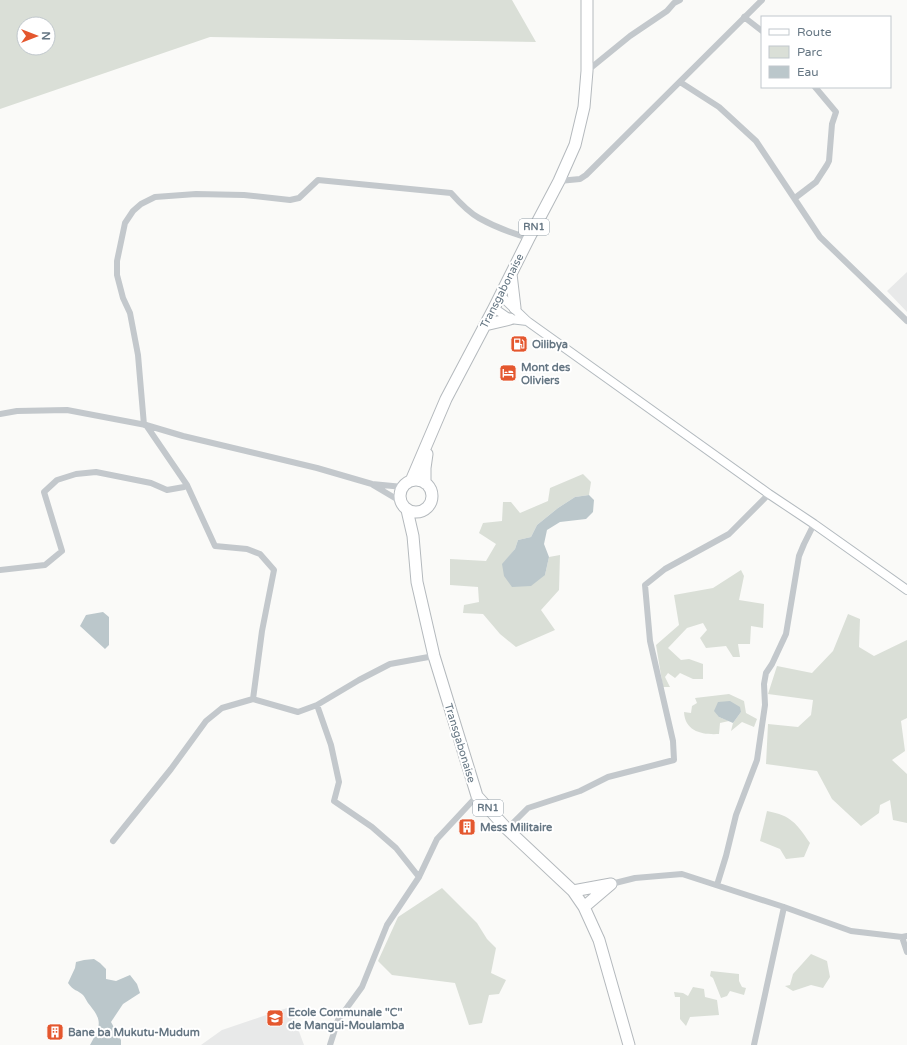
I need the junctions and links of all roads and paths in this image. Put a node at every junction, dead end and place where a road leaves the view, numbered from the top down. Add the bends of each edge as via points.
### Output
1 (587, 0) edge
2 (680, 0) edge
3 (762, 0) edge
4 (744, 17) junction
5 (761, 31) edge
6 (587, 72) junction
7 (680, 82) junction
8 (816, 88) edge
9 (560, 181) junction
10 (795, 198) junction
11 (529, 238) junction
12 (511, 274) junction
13 (500, 295) junction
14 (494, 308) junction
15 (515, 308) junction
16 (510, 319) junction
17 (907, 320) edge
18 (527, 321) junction
19 (485, 325) junction
20 (0, 414) edge
21 (145, 425) junction
22 (429, 441) junction
23 (425, 483) junction
24 (372, 484) junction
25 (407, 484) junction
26 (187, 485) junction
27 (769, 494) junction
28 (400, 501) junction
29 (407, 510) junction
30 (420, 512) junction
31 (814, 524) junction
32 (413, 536) junction
33 (0, 570) edge
34 (907, 590) edge
35 (434, 656) junction
36 (253, 699) junction
37 (317, 705) junction
38 (476, 796) junction
39 (507, 829) junction
40 (113, 840) dead end
41 (419, 877) junction
42 (612, 884) junction
43 (717, 885) junction
44 (573, 891) junction
45 (584, 907) junction
46 (784, 907) junction
47 (904, 937) edge
48 (907, 952) edge
49 (330, 1045) edge
50 (630, 1045) edge
51 (754, 1045) edge

1 - 6 highway, Transgabonaise / RN1
2 - 6 street via 630,36
3 - 4 street
4 - 5 street
4 - 7 street
6 - 9 highway, Transgabonaise / RN1 via 584,107 575,145
7 - 9 street via 586,175 580,179
7 - 10 street via 719,106 756,141
8 - 10 street via 836,112 832,124 829,161 816,182
9 - 11 highway, Transgabonaise / RN1
10 - 17 street via 820,237
11 - 12 highway, Transgabonaise / RN1
11 - 21 street via 503,230 478,218 451,193 318,180 299,198 290,200 244,195 196,194 155,197 141,204 125,223 117,261 117,275 130,313 138,355
12 - 13 highway, Transgabonaise / RN1
12 - 15 highway
13 - 14 highway, Transgabonaise / RN1
13 - 15 street
14 - 16 street
14 - 19 highway, Transgabonaise / RN1
15 - 18 street
16 - 18 street
16 - 19 highway
18 - 27 street
19 - 22 highway, Transgabonaise / RN1 via 446,399
20 - 21 street via 67,410
21 - 24 street
21 - 26 street
22 - 23 highway, Transgabonaise / RN1
22 - 25 highway, Transgabonaise / RN1
23 - 25 highway via 420,481
23 - 30 highway via 430,488 431,503 427,509
24 - 25 street
24 - 28 street
25 - 28 highway
26 - 33 street via 184,488 167,490 151,483 96,472 76,474 57,480 44,492 62,551 45,564
26 - 36 street via 215,546 247,549 260,554 274,570 262,631
27 - 31 street
27 - 39 street via 729,534 665,569 646,585 650,641 673,741 674,760 608,777 580,791 528,808
28 - 29 highway
29 - 30 highway
29 - 32 highway, Transgabonaise / RN1
30 - 32 highway, Transgabonaise / RN1
31 - 34 street
31 - 43 street via 799,556 786,634 766,673 765,705 757,760 736,815
32 - 35 highway, Transgabonaise / RN1 via 417,582
35 - 37 street via 390,664
35 - 38 highway, Transgabonaise / RN1
36 - 37 street via 298,712
36 - 40 street via 222,708 206,721
37 - 41 street via 331,745 339,782 334,801 372,827 396,848
38 - 39 highway, Transgabonaise / RN1
38 - 41 street via 437,838
39 - 44 highway, Transgabonaise / RN1
41 - 49 street via 387,925 362,987 338,1020
42 - 43 street via 635,878 682,874
42 - 44 highway
42 - 45 highway
43 - 46 street
44 - 45 highway, Transgabonaise / RN1
45 - 50 highway, Transgabonaise / RN1 via 599,940
46 - 47 street via 851,931
46 - 51 street
47 - 48 street

